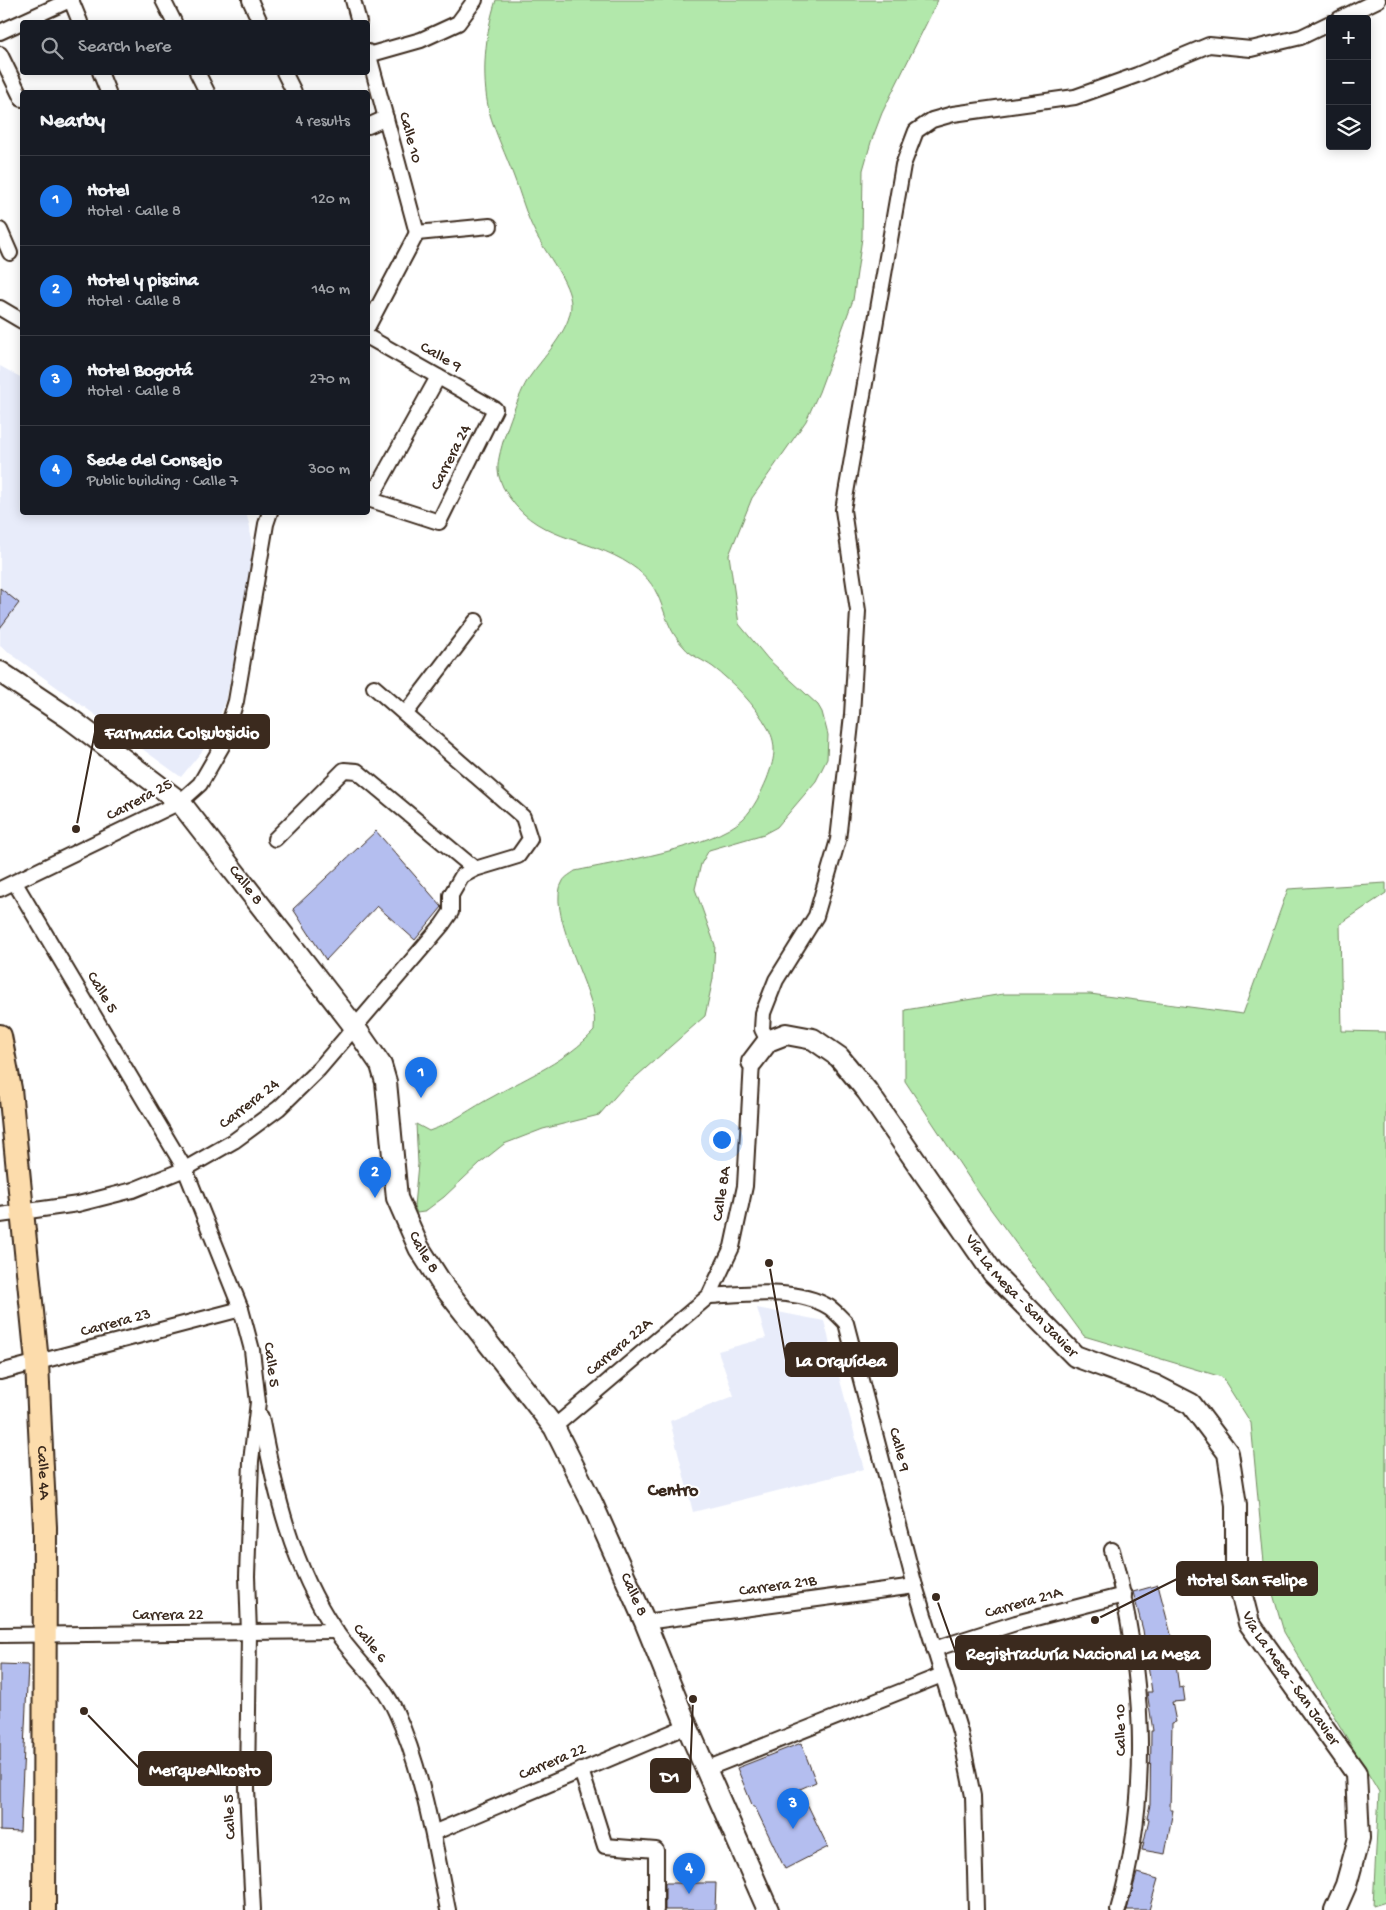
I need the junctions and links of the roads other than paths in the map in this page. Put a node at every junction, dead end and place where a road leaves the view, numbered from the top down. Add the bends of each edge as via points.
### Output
1 (71, 0) edge
2 (163, 0) edge
3 (250, 0) edge
4 (353, 0) edge
5 (475, 0) edge
6 (1378, 0) edge
7 (1347, 15) edge
8 (27, 20) edge
9 (79, 20) edge
10 (173, 20) edge
11 (259, 20) edge
12 (358, 20) edge
13 (20, 23) edge
14 (1326, 25) edge
15 (0, 32) edge
16 (370, 53) edge
17 (0, 54) edge
18 (370, 61) edge
19 (101, 75) edge
20 (199, 75) edge
21 (286, 75) edge
22 (107, 90) edge
23 (206, 90) edge
24 (293, 90) edge
25 (20, 95) edge
26 (386, 118) junction
27 (370, 125) edge
28 (490, 226) dead end
29 (0, 230) edge
30 (417, 233) junction
31 (10, 253) dead end
32 (0, 308) edge
33 (20, 321) edge
34 (370, 322) edge
35 (370, 338) edge
36 (438, 377) junction
37 (496, 409) joint
38 (370, 498) edge
39 (370, 500) edge
40 (269, 515) edge
41 (476, 621) dead end
42 (0, 672) edge
43 (374, 687) dead end
44 (406, 713) junction
45 (180, 802) junction
46 (275, 840) dead end
47 (475, 869) junction
48 (14, 882) junction
49 (0, 889) edge
50 (354, 1026) junction
51 (0, 1036) edge
52 (768, 1041) junction
53 (752, 1062) joint
54 (185, 1169) junction
55 (22, 1211) junction
56 (0, 1215) edge
57 (709, 1296) junction
58 (241, 1309) junction
59 (37, 1362) junction
60 (0, 1372) edge
61 (258, 1402) junction
62 (554, 1427) junction
63 (1112, 1550) dead end
64 (915, 1586) junction
65 (1124, 1595) junction
66 (645, 1622) junction
67 (336, 1631) junction
68 (250, 1633) junction
69 (0, 1635) edge
70 (44, 1635) junction
71 (934, 1649) junction
72 (942, 1675) junction
73 (687, 1726) junction
74 (706, 1769) junction
75 (581, 1770) junction
76 (433, 1833) junction
77 (44, 1910) edge
78 (253, 1910) edge
79 (448, 1910) edge
80 (656, 1910) edge
81 (768, 1910) edge
82 (976, 1910) edge
83 (1118, 1910) edge
84 (1335, 1910) edge

1 - 8 street
1 - 9 street
2 - 10 street
3 - 11 street
4 - 12 street
5 - 16 street via 458,23 421,40
6 - 7 street
13 - 15 street
14 - 52 street via 1301,36 1250,49 1209,44 1075,98 953,114 932,120 916,130 903,165 843,510 858,611 852,715 838,840 816,916 776,980 763,1013 762,1028
17 - 25 street
18 - 26 street, Calle 10
19 - 22 street
20 - 23 street
21 - 24 street
26 - 27 street
26 - 30 street, Calle 10
28 - 30 street
29 - 31 street
30 - 34 street
32 - 33 street
35 - 36 street, Calle 9
36 - 37 street, Calle 9
36 - 38 street
37 - 39 street, Carrera 24 via 439,522
40 - 45 street, Carrera 25 via 236,701 222,746 200,784
41 - 44 street
42 - 45 main road, Calle 8 via 69,718
43 - 44 street
44 - 47 street via 523,817 530,839 518,856
45 - 48 street, Carrera 25
45 - 50 main road, Calle 8
46 - 47 street via 344,770 357,771
47 - 50 street, Carrera 24 via 462,876 451,895 451,912
48 - 49 street, Carrera 25
48 - 54 street, Calle 5
50 - 54 street, Carrera 24 via 319,1069 279,1108 234,1141
50 - 62 main road, Calle 8 via 380,1065 386,1082 397,1198 419,1248 442,1284
51 - 55 main road, Calle 4A via 10,1089
52 - 53 main road
52 - 84 main road, Vía La Mesa - San Javier via 786,1034 813,1039 840,1057 1000,1280 1075,1356 1191,1404 1228,1453 1236,1505 1236,1572 1249,1623 1356,1773 1359,1838 1346,1885
53 - 57 street, Calle 8A via 745,1186 732,1247
54 - 55 street, Carrera 24 via 106,1198
54 - 58 street, Calle 5
55 - 56 street, Carrera 24
55 - 59 main road, Calle 4A
57 - 62 street, Carrera 22A
57 - 64 street, Calle 9 via 770,1293 809,1299 830,1307 846,1323
58 - 59 street, Carrera 23
58 - 61 street, Calle 5 via 252,1350
59 - 60 street, Carrera 23
59 - 70 main road, Calle 4A via 45,1527
61 - 67 street, Calle 6 via 275,1491 285,1523 309,1583
61 - 68 street, Calle 5 via 248,1518
62 - 66 main road, Calle 8
63 - 65 street, Calle 10
64 - 66 street, Carrera 21B
64 - 71 street, Calle 9
65 - 71 street, Carrera 21A via 1016,1623
65 - 83 street, Calle 10 via 1139,1688 1140,1782 1128,1876
66 - 73 main road, Calle 8
67 - 68 street, Carrera 22
67 - 76 street, Calle 6 via 381,1686 396,1711
68 - 70 street, Carrera 22
68 - 78 street, Calle 5 via 247,1789
69 - 70 street, Carrera 22
70 - 77 main road, Calle 4A
71 - 72 street, Calle 9
72 - 74 street
72 - 82 street, Calle 9 via 960,1732 973,1796
73 - 74 main road, Calle 8
73 - 75 street, Carrera 22
74 - 81 main road, Calle 8
75 - 76 street, Carrera 22
75 - 80 street via 605,1846 656,1850
76 - 79 street, Calle 6

